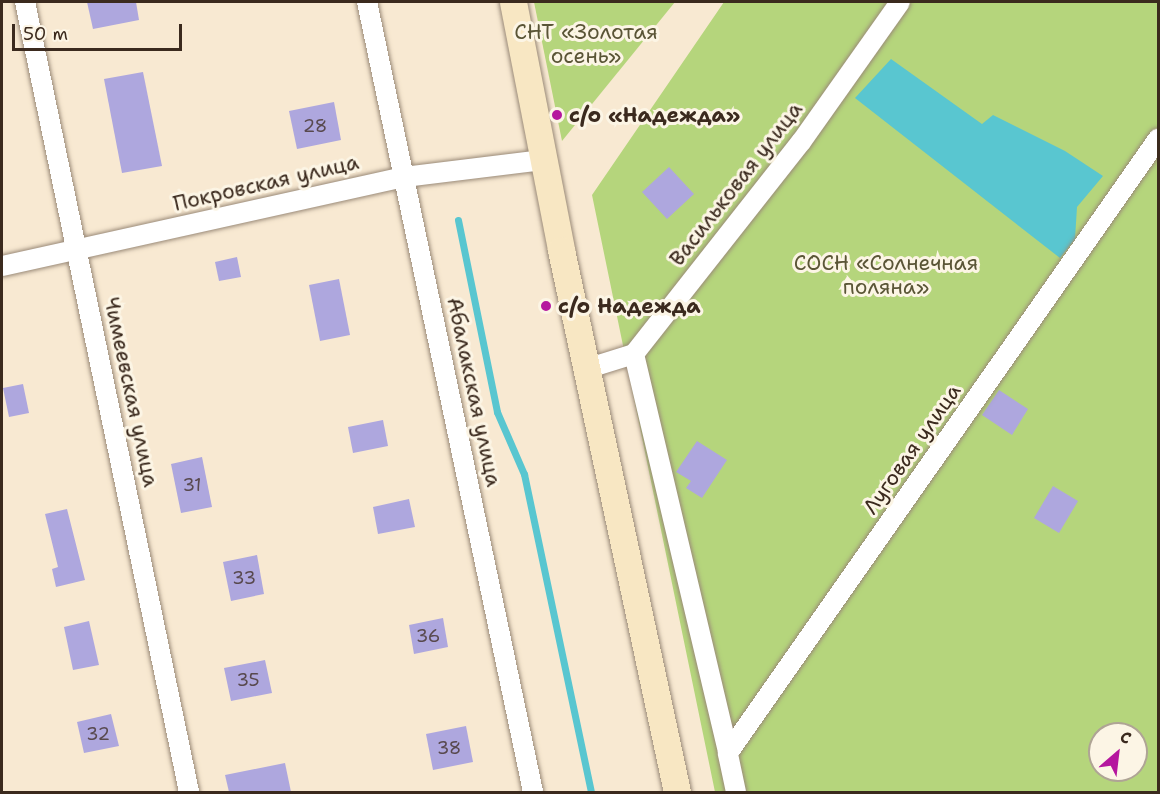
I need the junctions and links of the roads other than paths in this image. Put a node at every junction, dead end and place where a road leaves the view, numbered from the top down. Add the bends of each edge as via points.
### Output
1 (25, 2) edge
2 (367, 2) edge
3 (513, 2) edge
4 (900, 2) edge
5 (1158, 139) edge
6 (543, 160) junction
7 (404, 177) junction
8 (77, 250) junction
9 (2, 266) edge
10 (634, 354) junction
11 (589, 368) junction
12 (728, 753) junction
13 (189, 792) edge
14 (533, 792) edge
15 (677, 792) edge
16 (736, 792) edge

1 - 8 street, Чимеевская улица
2 - 7 street, Абалакская улица
3 - 6 street
4 - 10 street, Васильковая улица via 801,142
5 - 12 street, Луговая улица
6 - 7 street, Покровская улица
6 - 11 street
7 - 8 street, Покровская улица
7 - 14 street, Абалакская улица
8 - 9 street, Покровская улица
8 - 13 street, Чимеевская улица
10 - 11 street
10 - 12 street
11 - 15 street
12 - 16 street

